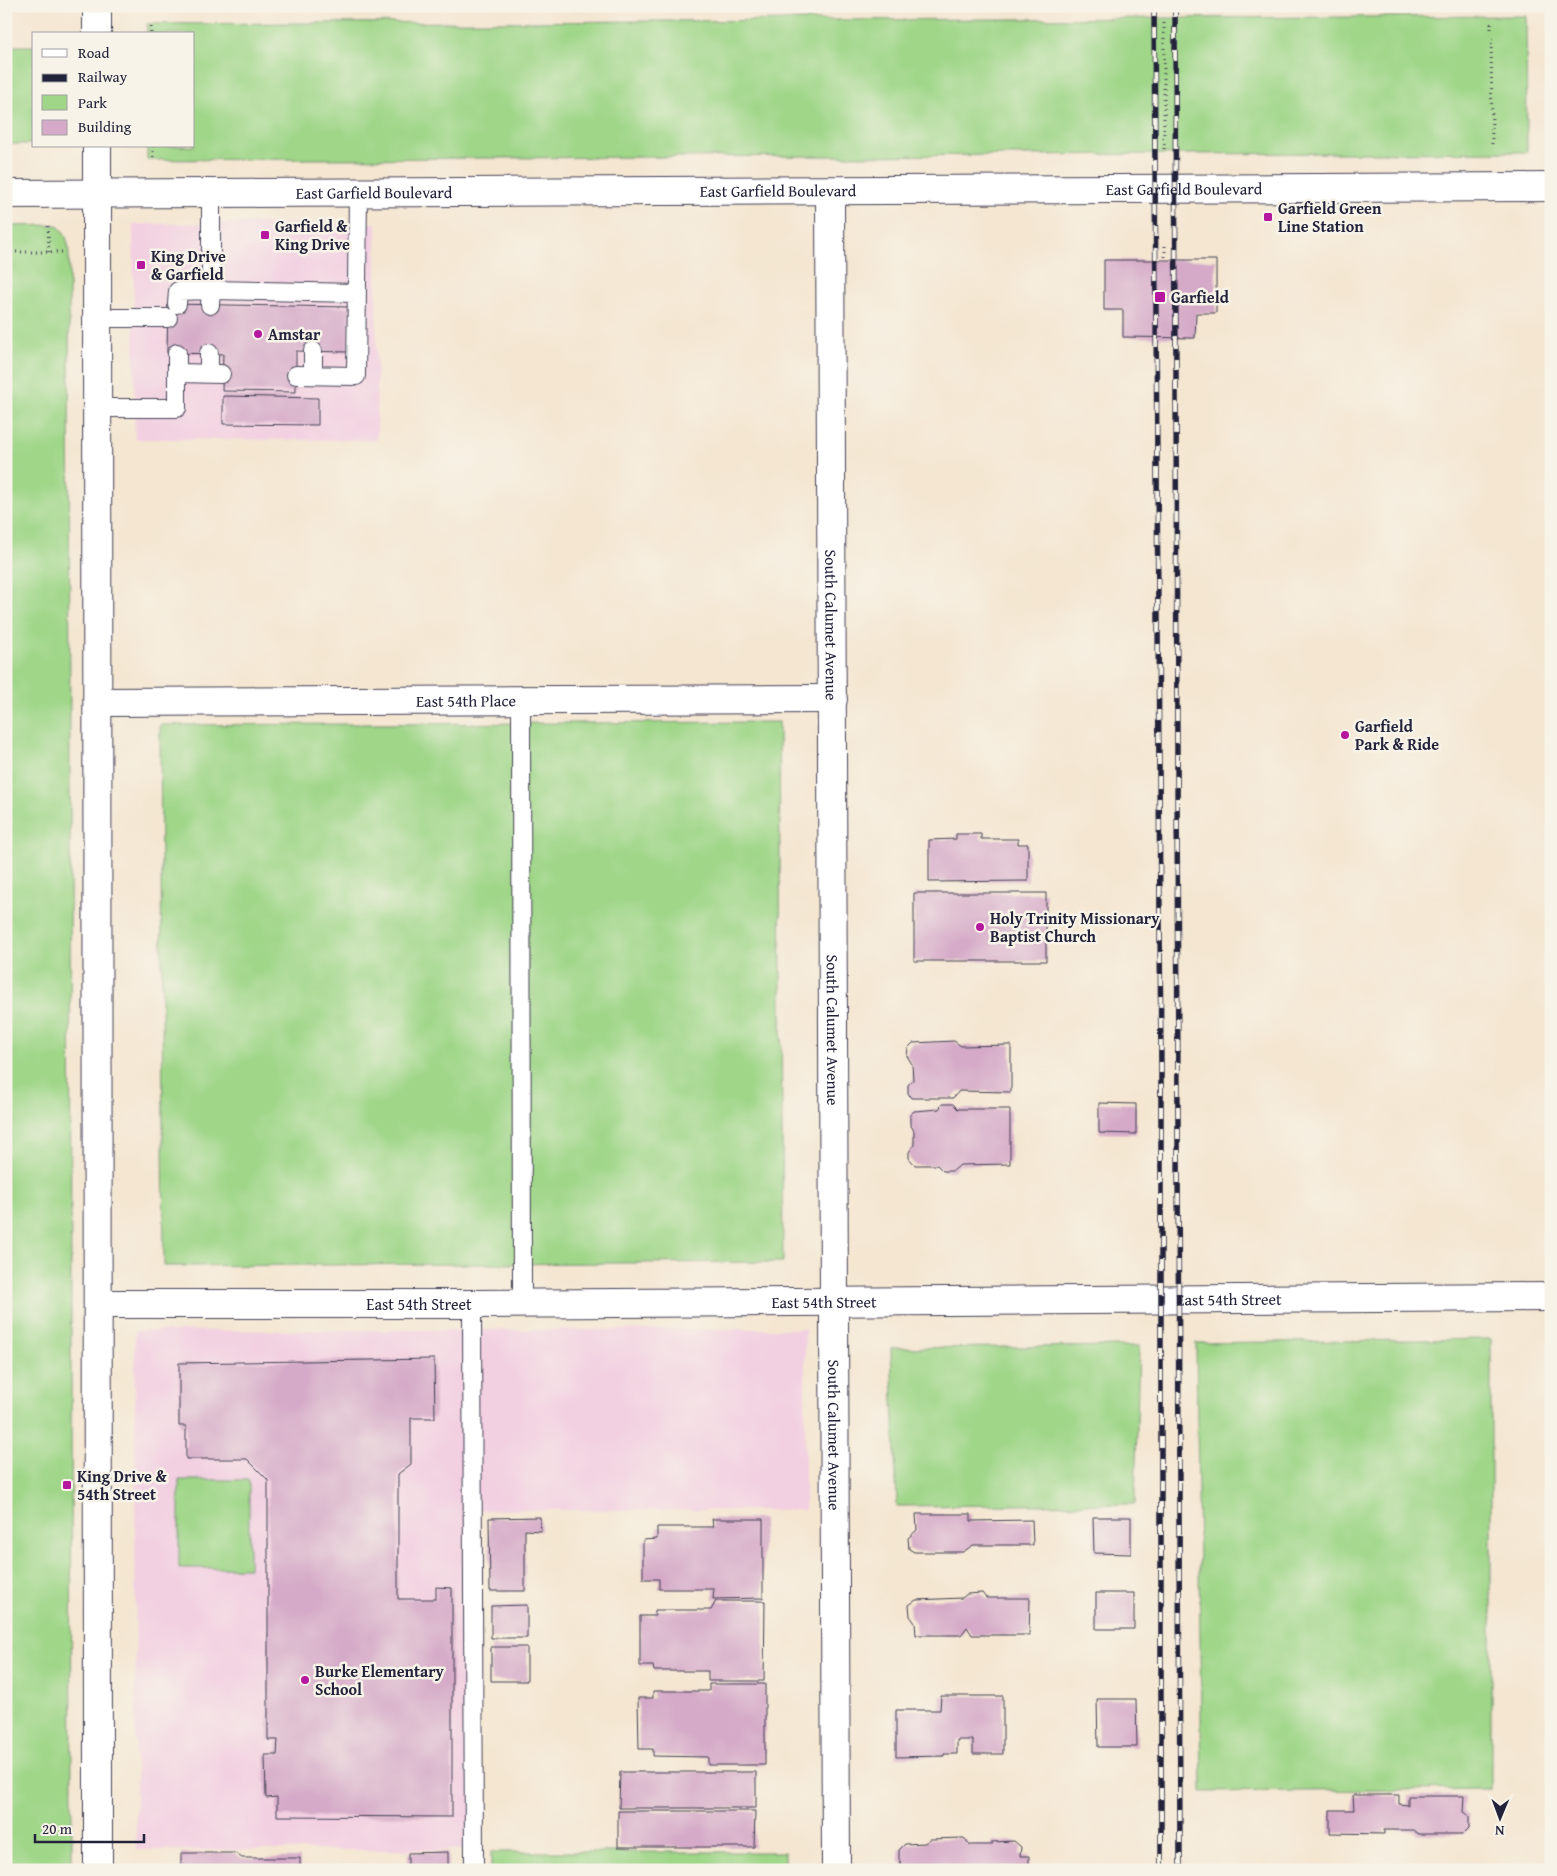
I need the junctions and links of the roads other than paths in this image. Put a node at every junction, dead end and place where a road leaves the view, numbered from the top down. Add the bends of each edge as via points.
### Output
1 (97, 6) edge
2 (97, 32) edge
3 (97, 148) edge
4 (1551, 187) edge
5 (830, 191) junction
6 (211, 193) junction
7 (358, 193) junction
8 (6, 194) edge
9 (97, 194) junction
10 (357, 293) junction
11 (210, 298) junction
12 (97, 318) junction
13 (314, 351) dead end
14 (177, 353) dead end
15 (210, 353) dead end
16 (177, 373) junction
17 (97, 408) junction
18 (833, 699) junction
19 (521, 700) junction
20 (98, 702) junction
21 (1551, 1297) edge
22 (834, 1301) junction
23 (98, 1304) junction
24 (472, 1304) junction
25 (522, 1304) junction
26 (98, 1870) edge
27 (474, 1870) edge
28 (836, 1870) edge

1 - 2 street
3 - 9 street
4 - 5 street, East Garfield Boulevard
5 - 7 street, East Garfield Boulevard
5 - 18 street, South Calumet Avenue
6 - 7 street, East Garfield Boulevard
6 - 9 street, East Garfield Boulevard
6 - 11 lane
7 - 10 lane
8 - 9 street, East Garfield Boulevard
9 - 12 street
10 - 11 lane via 314,300
10 - 13 lane via 356,376 304,375
11 - 12 lane via 178,291 173,311
12 - 17 street
14 - 16 lane
15 - 16 lane via 215,373
16 - 17 lane via 177,408
17 - 20 street
18 - 19 street, East 54th Place
18 - 22 street, South Calumet Avenue
19 - 20 street, East 54th Place
19 - 25 lane
20 - 23 street
21 - 22 street, East 54th Street
22 - 25 street, East 54th Street
22 - 28 street, South Calumet Avenue
23 - 24 street, East 54th Street
23 - 26 street
24 - 25 street, East 54th Street
24 - 27 lane

